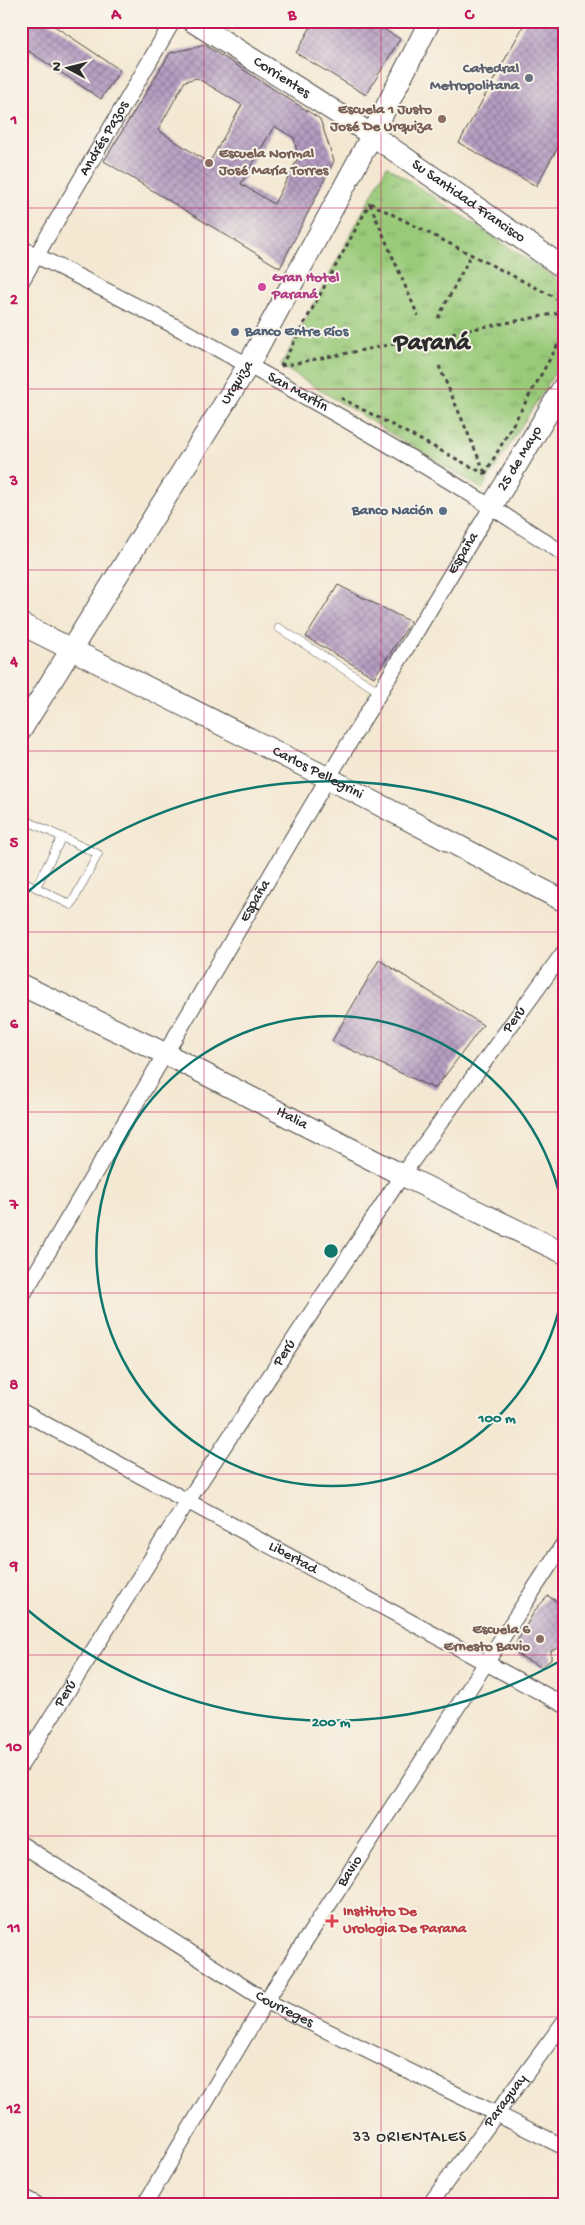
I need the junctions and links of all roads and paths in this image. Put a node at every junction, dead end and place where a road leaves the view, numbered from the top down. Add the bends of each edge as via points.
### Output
1 (173, 21) edge
2 (192, 21) edge
3 (430, 21) edge
4 (372, 135) junction
5 (370, 203) junction
6 (21, 248) edge
7 (471, 255) junction
8 (37, 256) junction
9 (564, 268) edge
10 (21, 282) edge
11 (564, 302) edge
12 (564, 312) edge
13 (418, 316) dead end
14 (438, 318) dead end
15 (452, 333) dead end
16 (564, 334) edge
17 (399, 343) dead end
18 (249, 364) junction
19 (281, 366) junction
20 (439, 366) dead end
21 (289, 370) dead end
22 (564, 386) edge
23 (340, 397) dead end
24 (485, 474) junction
25 (492, 506) junction
26 (564, 554) edge
27 (21, 624) edge
28 (279, 628) dead end
29 (71, 648) junction
30 (380, 692) junction
31 (21, 730) edge
32 (328, 778) junction
33 (21, 818) edge
34 (62, 837) junction
35 (21, 880) edge
36 (36, 887) junction
37 (564, 901) edge
38 (564, 952) edge
39 (21, 985) edge
40 (166, 1054) junction
41 (402, 1175) junction
42 (564, 1253) edge
43 (21, 1298) edge
44 (21, 1411) edge
45 (187, 1502) junction
46 (564, 1543) edge
47 (486, 1661) junction
48 (564, 1705) edge
49 (21, 1765) edge
50 (21, 1844) edge
51 (266, 2001) junction
52 (564, 2022) edge
53 (496, 2115) junction
54 (564, 2147) edge
55 (21, 2196) edge
56 (36, 2204) edge
57 (145, 2204) edge
58 (430, 2204) edge

1 - 8 street, Andrés Pazos
2 - 4 street, Corrientes
3 - 4 street, Urquiza
4 - 9 street, Su Santidad Francisco
4 - 18 street, Urquiza
5 - 7 path
5 - 13 path
5 - 19 path
6 - 8 street, San Martín
7 - 11 path
7 - 14 path
8 - 10 street, Andrés Pazos
8 - 18 street, San Martín
12 - 15 path
16 - 24 path
17 - 19 path
18 - 25 street, San Martín
18 - 29 street, Urquiza
19 - 21 path
20 - 24 path
22 - 25 street, 25 de Mayo
23 - 24 path
25 - 26 street, San Martín
25 - 30 street, España
27 - 29 street, Carlos Pellegrini
28 - 30 lane
29 - 31 street, Urquiza
29 - 32 street, Carlos Pellegrini
30 - 32 street, España
32 - 37 street, Carlos Pellegrini
32 - 40 street, España
33 - 34 lane
34 - 36 lane
34 - 36 lane via 98,854 72,905
35 - 36 lane
38 - 41 street, Perú
39 - 40 street, Italia
40 - 41 street, Italia
40 - 43 street, España
41 - 42 street, Italia
41 - 45 street, Perú
44 - 45 street, Libertad
45 - 47 street, Libertad
45 - 49 street, Perú
46 - 47 street, Bavio
47 - 48 street, Libertad
47 - 51 street, Bavio
50 - 51 street, Courreges
51 - 53 street, Courreges
51 - 57 street, Bavio
52 - 53 street, Paraguay
53 - 54 street, Courreges
53 - 58 street, Paraguay
55 - 56 street

